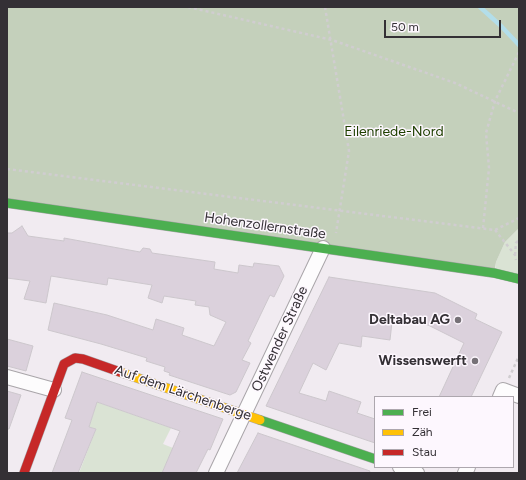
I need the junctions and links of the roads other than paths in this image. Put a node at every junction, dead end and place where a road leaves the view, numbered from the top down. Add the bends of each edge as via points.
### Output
1 (7, 203) edge
2 (328, 249) junction
3 (519, 279) edge
4 (7, 377) edge
5 (54, 390) junction
6 (501, 394) edge
7 (519, 396) edge
8 (245, 414) junction
9 (374, 458) edge
10 (403, 468) edge
11 (24, 473) edge
12 (216, 473) edge
13 (417, 473) edge

1 - 2 street, Hohenzollernstraße
2 - 3 street, Hohenzollernstraße via 494,273
2 - 8 street, Ostwender Straße
4 - 5 street
5 - 8 street, Auf dem Lärchenberge via 64,364 74,358 83,359
5 - 11 street, Auf dem Lärchenberge
6 - 7 street
8 - 9 street, Auf dem Lärchenberge
8 - 12 street, Ostwender Straße
10 - 13 street

